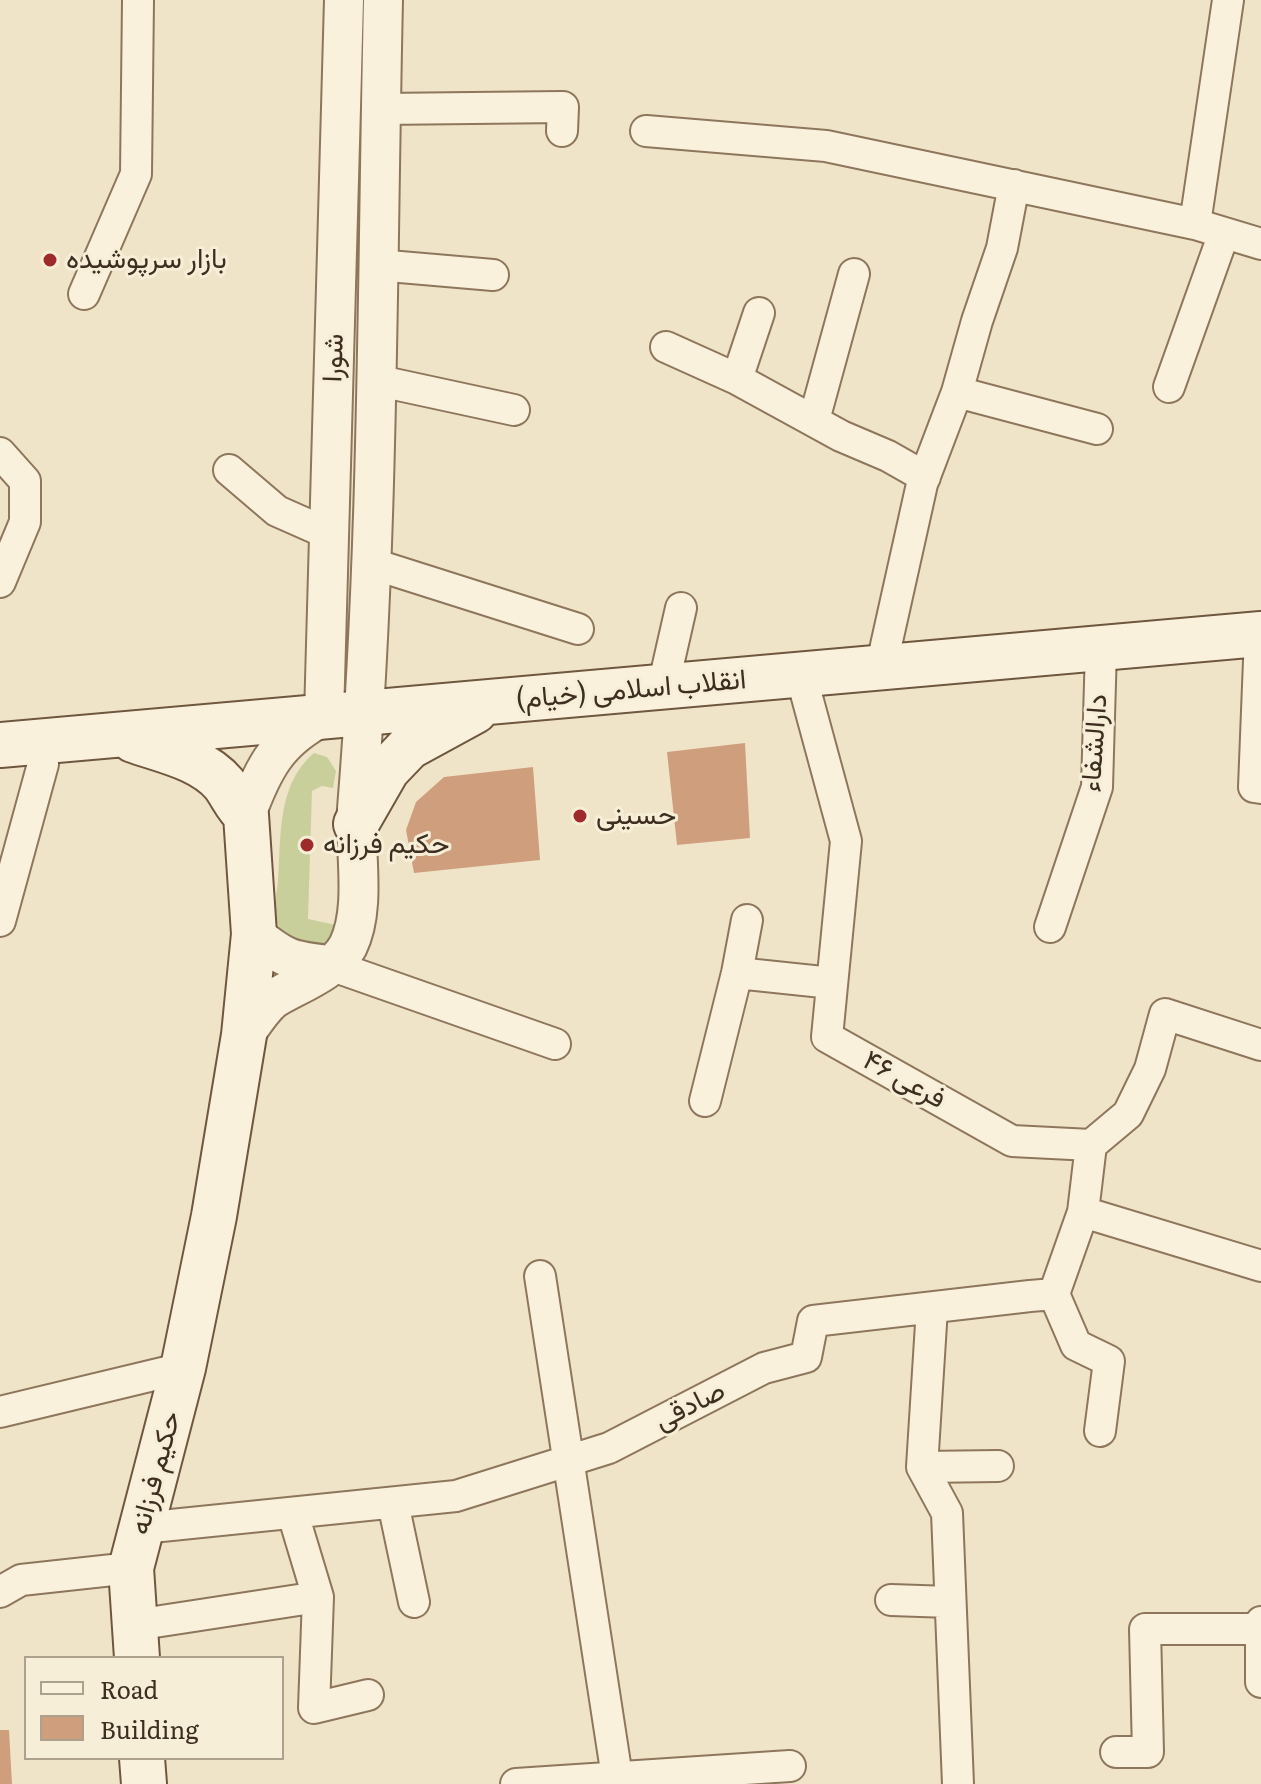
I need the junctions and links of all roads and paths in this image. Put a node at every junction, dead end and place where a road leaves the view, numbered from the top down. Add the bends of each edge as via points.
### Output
1 (138, 0) edge
2 (344, 0) edge
3 (383, 0) edge
4 (1228, 0) edge
5 (381, 109) junction
6 (562, 131) dead end
7 (646, 131) dead end
8 (1014, 185) junction
9 (1210, 229) junction
10 (1261, 244) edge
11 (377, 265) junction
12 (854, 274) dead end
13 (493, 275) dead end
14 (84, 294) dead end
15 (759, 313) dead end
16 (666, 347) dead end
17 (737, 379) junction
18 (375, 380) junction
19 (1169, 387) dead end
20 (957, 392) junction
21 (514, 410) dead end
22 (814, 420) junction
23 (1097, 429) dead end
24 (0, 453) edge
25 (229, 470) dead end
26 (925, 477) junction
27 (329, 534) junction
28 (370, 563) junction
29 (0, 582) edge
30 (681, 608) dead end
31 (578, 629) dead end
32 (1260, 634) edge
33 (1101, 648) junction
34 (881, 668) junction
35 (801, 675) junction
36 (663, 687) junction
37 (491, 702) junction
38 (344, 715) junction
39 (117, 734) junction
40 (0, 745) edge
41 (43, 764) dead end
42 (1261, 788) edge
43 (246, 815) junction
44 (356, 824) junction
45 (747, 920) dead end
46 (0, 921) edge
47 (1050, 927) dead end
48 (254, 934) junction
49 (330, 965) junction
50 (737, 973) junction
51 (832, 983) junction
52 (244, 1035) junction
53 (555, 1044) dead end
54 (1261, 1045) edge
55 (705, 1101) dead end
56 (1091, 1145) junction
57 (1083, 1212) junction
58 (1261, 1266) edge
59 (540, 1276) dead end
60 (1054, 1294) junction
61 (932, 1308) junction
62 (183, 1368) junction
63 (0, 1412) edge
64 (1100, 1431) dead end
65 (567, 1461) junction
66 (998, 1466) dead end
67 (922, 1467) junction
68 (393, 1503) junction
69 (293, 1514) junction
70 (137, 1548) junction
71 (0, 1592) edge
72 (318, 1597) junction
73 (891, 1600) dead end
74 (414, 1602) dead end
75 (950, 1602) junction
76 (1261, 1622) edge
77 (1260, 1629) edge
78 (136, 1642) edge
79 (1261, 1682) edge
80 (368, 1695) dead end
81 (1116, 1752) dead end
82 (790, 1766) dead end
83 (600, 1780) edge
84 (516, 1784) edge
85 (958, 1784) edge

1 - 14 street via 136,174
2 - 27 street, شورا
3 - 5 street, شورا
4 - 9 street
5 - 6 street via 563,107
5 - 11 street, شورا
7 - 8 street via 826,146
8 - 9 street
8 - 20 street via 1002,248
9 - 10 street
9 - 19 street
11 - 13 street
11 - 18 street, شورا
12 - 22 street
15 - 17 street
16 - 17 street
17 - 22 street
18 - 21 street
18 - 28 street, شورا
20 - 23 street
20 - 26 street
22 - 26 street
24 - 29 street via 25,481 25,522
25 - 27 street via 277,511
26 - 34 street
27 - 38 street, شورا
28 - 31 street
28 - 38 street, شورا
30 - 36 street
32 - 33 main road, انقلاب اسلامی (خیام)
32 - 42 street via 1254,787
33 - 34 main road, انقلاب اسلامی (خیام)
33 - 47 street, دارالشفاء via 1097,787
34 - 35 main road, انقلاب اسلامی (خیام)
35 - 36 main road, انقلاب اسلامی (خیام)
35 - 51 street, فرعی ۴۶ via 846,841
36 - 37 main road, انقلاب اسلامی (خیام)
37 - 38 main road, انقلاب اسلامی (خیام)
37 - 44 main road via 409,747 387,770
38 - 39 main road, انقلاب اسلامی (خیام)
38 - 43 street via 299,729 258,783
38 - 44 street
39 - 40 main road, انقلاب اسلامی (خیام)
39 - 43 main road via 199,763
41 - 46 street
43 - 48 main road, حکیم فرزانه
44 - 49 street via 356,915 347,947
45 - 50 street
48 - 49 street via 293,961
48 - 52 main road, حکیم فرزانه
49 - 52 street via 272,1000
49 - 53 street
50 - 51 street
50 - 55 street
51 - 56 street, فرعی ۴۶ via 827,1037 1012,1141
52 - 62 main road, حکیم فرزانه
54 - 56 street via 1165,1014 1150,1069 1128,1114
56 - 57 street
57 - 58 street
57 - 60 street
59 - 65 street
60 - 61 street, صادقی
60 - 64 street via 1076,1345 1109,1361
61 - 65 street, صادقی via 813,1321 806,1357 764,1368 609,1448
61 - 67 street
62 - 63 street
62 - 70 main road, حکیم فرزانه
65 - 68 street, صادقی via 456,1496
65 - 83 street
66 - 67 street
67 - 75 street via 947,1513
68 - 69 street, صادقی
68 - 74 street
69 - 70 street, صادقی
69 - 72 street
70 - 71 street, صادقی via 21,1580
70 - 78 main road, حکیم فرزانه
72 - 78 street
72 - 80 street via 314,1708
73 - 75 street
75 - 85 street
76 - 77 street
77 - 79 street
77 - 81 street via 1145,1629 1148,1752
82 - 83 street
83 - 84 street

